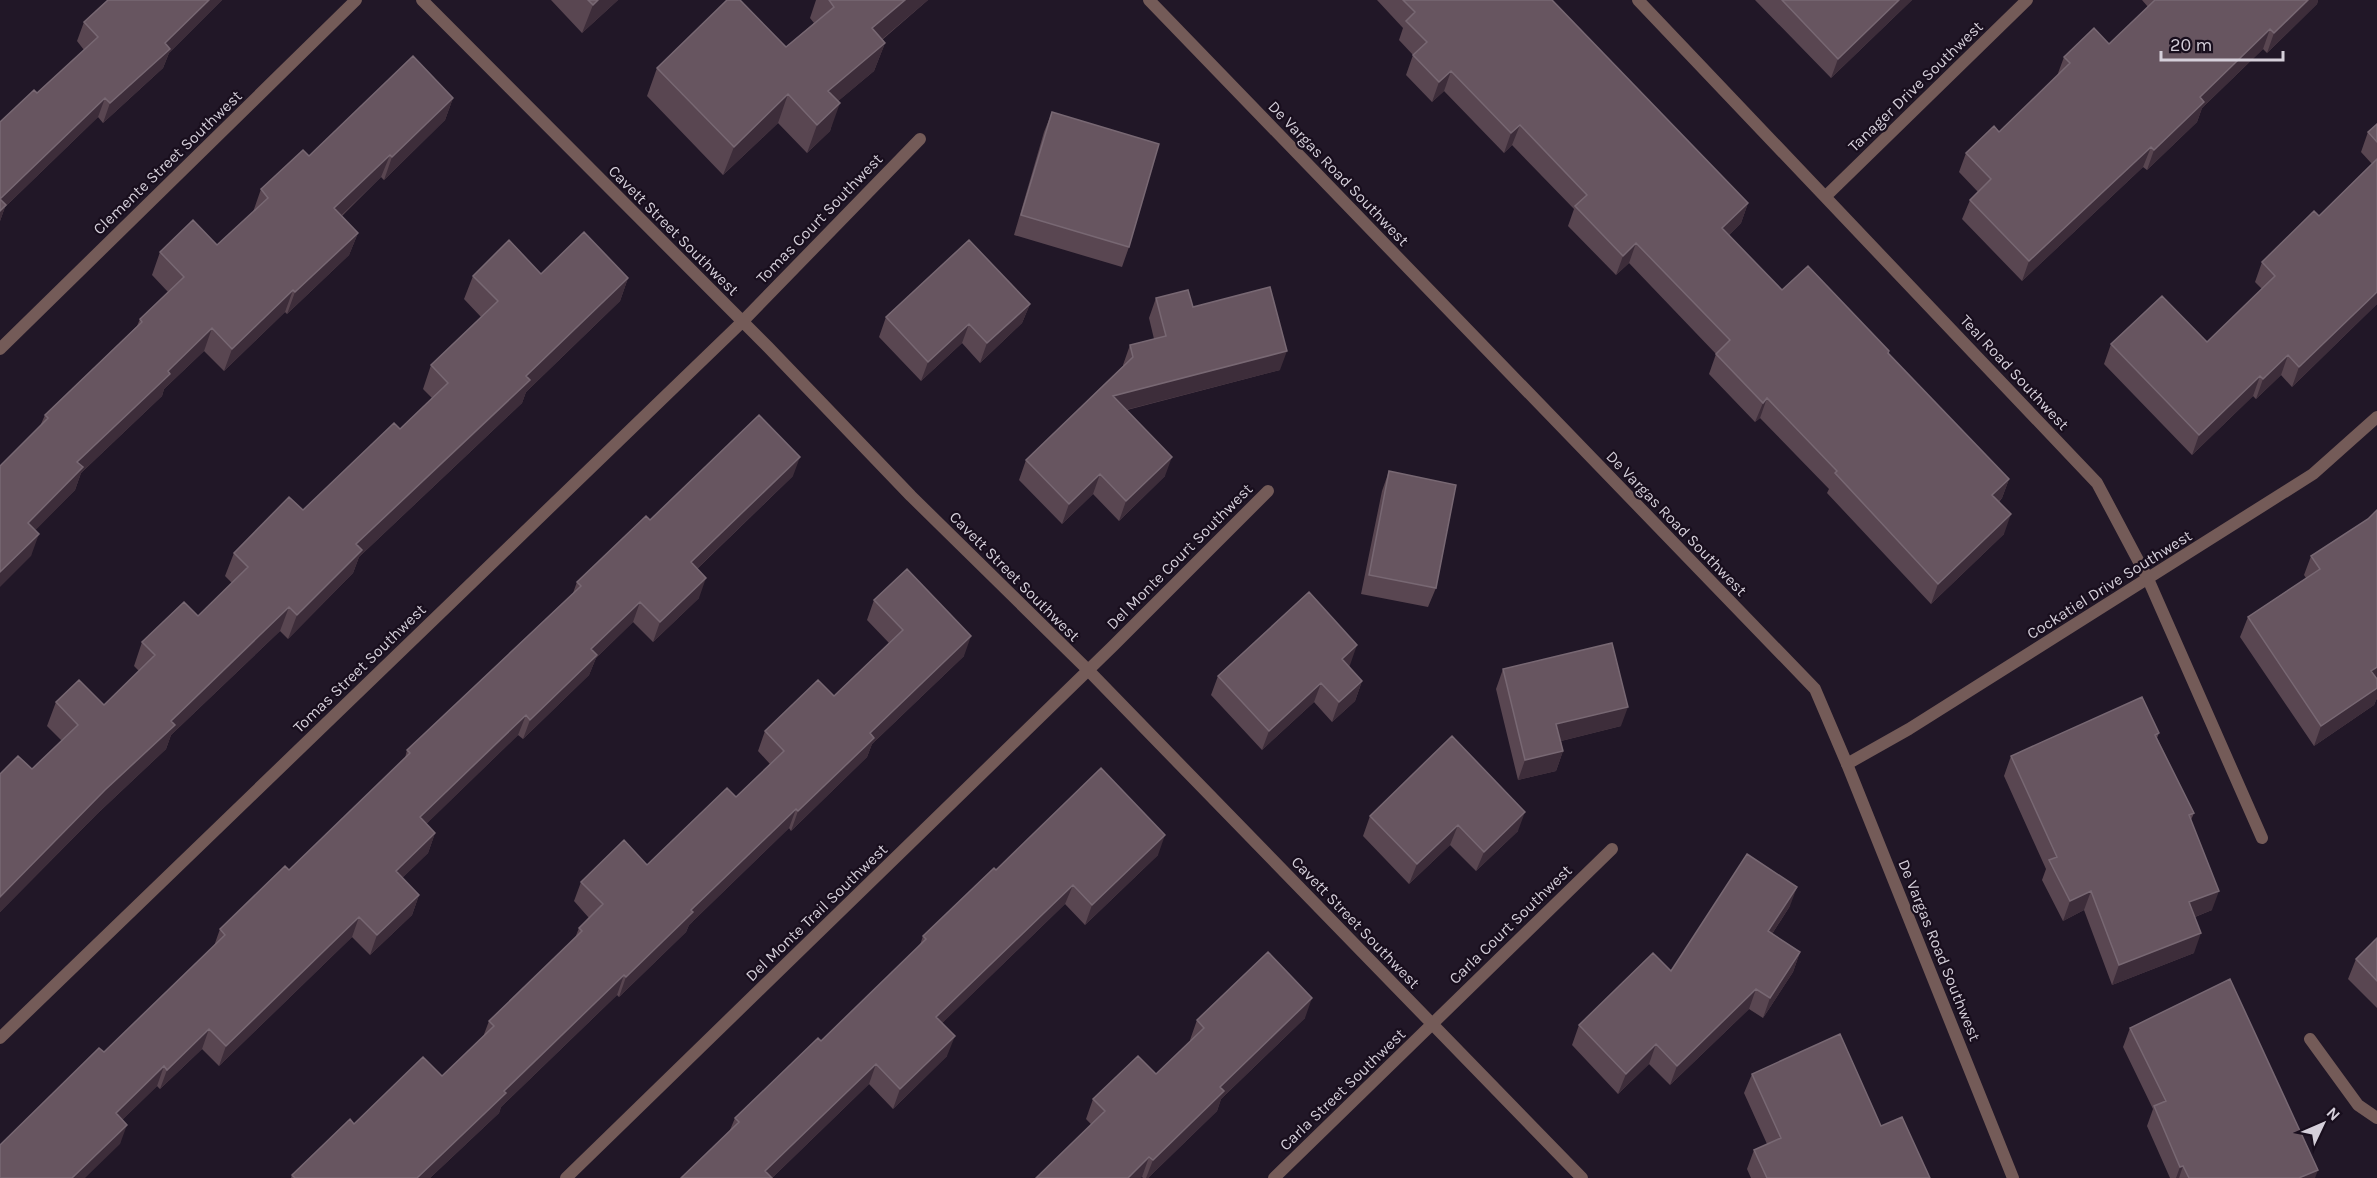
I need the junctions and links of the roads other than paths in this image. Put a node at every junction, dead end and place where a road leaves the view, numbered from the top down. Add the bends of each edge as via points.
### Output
1 (356, 0) edge
2 (422, 0) edge
3 (1149, 0) edge
4 (1638, 0) edge
5 (2027, 0) edge
6 (920, 138) dead end
7 (1826, 196) junction
8 (742, 321) junction
9 (0, 349) edge
10 (2377, 417) edge
11 (1268, 491) dead end
12 (2148, 579) junction
13 (1088, 670) junction
14 (1847, 764) junction
15 (2262, 838) dead end
16 (1611, 849) dead end
17 (1432, 1024) junction
18 (0, 1038) edge
19 (2310, 1039) dead end
20 (2377, 1118) edge
21 (566, 1178) edge
22 (1274, 1178) edge
23 (1582, 1178) edge
24 (2013, 1178) edge

1 - 9 street, Clemente Street Southwest
2 - 8 street, Cavett Street Southwest
3 - 14 street, De Vargas Road Southwest via 1815,689
4 - 7 street, Teal Road Southwest
5 - 7 street, Tanager Drive Southwest
6 - 8 street, Tomas Court Southwest
7 - 12 street, Teal Road Southwest via 2097,483
8 - 13 street, Cavett Street Southwest via 911,496
8 - 18 street, Tomas Street Southwest
10 - 12 street, Cockatiel Drive Southwest via 2313,474
11 - 13 street, Del Monte Court Southwest
12 - 14 street, Cockatiel Drive Southwest
12 - 15 street, Teal Road Southwest
13 - 17 street, Cavett Street Southwest
13 - 21 street, Del Monte Trail Southwest
14 - 24 street, De Vargas Road Southwest
16 - 17 street, Carla Court Southwest
17 - 22 street, Carla Street Southwest
17 - 23 street, Cavett Street Southwest
19 - 20 street via 2358,1105

